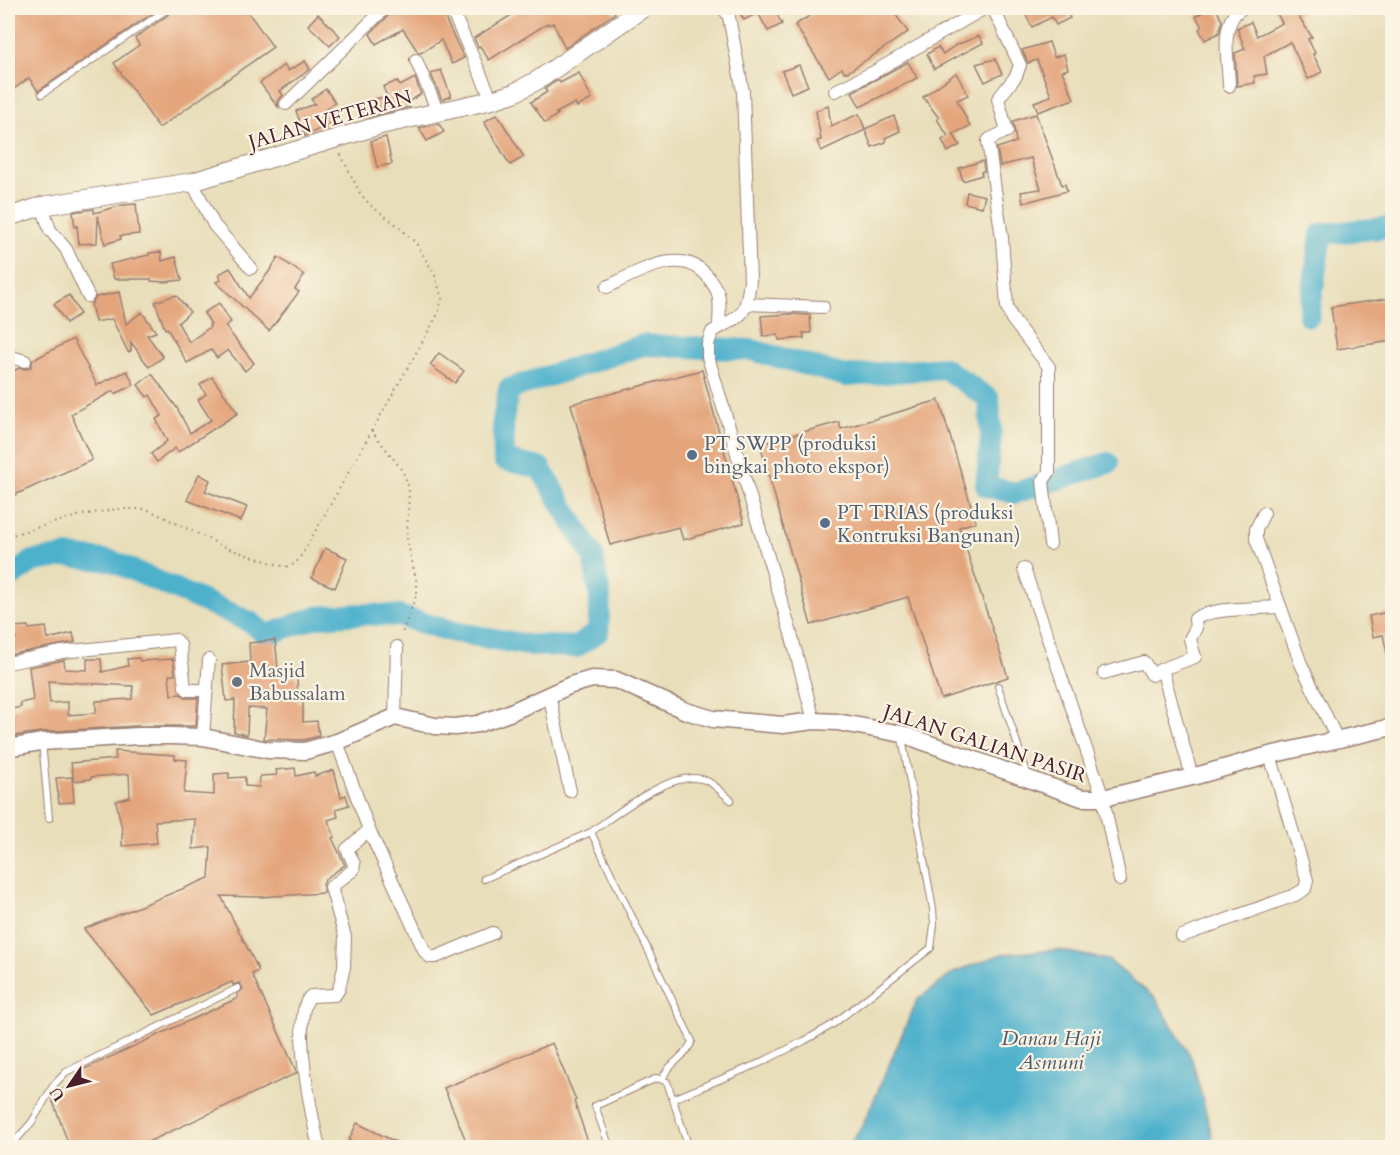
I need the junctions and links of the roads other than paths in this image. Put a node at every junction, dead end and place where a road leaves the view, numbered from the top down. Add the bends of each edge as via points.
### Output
1 (169, 8) edge
2 (385, 8) edge
3 (451, 8) edge
4 (642, 8) edge
5 (724, 8) edge
6 (986, 8) edge
7 (993, 8) edge
8 (1242, 8) edge
9 (416, 60) dead end
10 (1229, 86) dead end
11 (835, 91) dead end
12 (42, 94) dead end
13 (492, 100) junction
14 (286, 104) dead end
15 (438, 112) junction
16 (192, 182) junction
17 (42, 206) junction
18 (8, 217) edge
19 (251, 268) dead end
20 (607, 287) dead end
21 (88, 296) dead end
22 (747, 304) junction
23 (823, 307) dead end
24 (719, 327) junction
25 (8, 356) edge
26 (25, 361) dead end
27 (1264, 513) dead end
28 (1050, 544) dead end
29 (1024, 569) dead end
30 (1280, 607) junction
31 (397, 647) road end
32 (209, 660) dead end
33 (8, 663) edge
34 (1162, 669) junction
35 (1104, 673) dead end
36 (998, 686) dead end
37 (207, 690) junction
38 (549, 694) junction
39 (394, 717) junction
40 (814, 720) junction
41 (1392, 728) edge
42 (902, 734) junction
43 (203, 736) junction
44 (1338, 741) junction
45 (42, 742) junction
46 (337, 742) junction
47 (8, 748) edge
48 (1270, 755) junction
49 (1192, 777) junction
50 (1029, 779) junction
51 (570, 791) dead end
52 (1103, 798) junction
53 (731, 800) dead end
54 (49, 818) dead end
55 (369, 830) junction
56 (591, 832) junction
57 (484, 879) dead end
58 (1120, 880) dead end
59 (493, 933) dead end
60 (1182, 936) dead end
61 (238, 988) dead end
62 (663, 1078) junction
63 (673, 1100) junction
64 (9, 1148) edge
65 (319, 1148) edge
66 (610, 1148) edge
67 (689, 1148) edge

1 - 12 lane
2 - 14 street
3 - 13 street
4 - 13 main road, JALAN VETERAN via 538,80
5 - 22 street via 743,92 750,281
6 - 11 street
7 - 28 street via 1020,65 998,99 1007,131 988,141 1007,307 1049,367 1049,472 1043,484
8 - 10 street via 1232,18 1227,39
9 - 15 street
13 - 15 main road, JALAN VETERAN
15 - 16 main road, JALAN VETERAN via 381,125
16 - 17 main road, JALAN VETERAN
16 - 19 street via 214,225
17 - 18 main road, JALAN VETERAN
17 - 21 street via 50,230 66,249
20 - 24 street via 656,264 682,262 696,266 718,295
22 - 23 street
22 - 24 street via 736,320
24 - 40 street via 712,332 708,350
25 - 26 street
27 - 30 street via 1256,538
29 - 52 street
30 - 34 street via 1198,616 1190,639 1195,657
30 - 44 street via 1301,664
31 - 39 street
32 - 37 street
33 - 37 street via 63,652 176,640 185,687
34 - 35 street via 1152,675 1144,662
34 - 49 street
36 - 50 lane
37 - 43 street
38 - 39 street, JALAN GALIAN PASIR via 478,724 435,726
38 - 40 street, JALAN GALIAN PASIR via 591,679 616,680 686,711 713,718 783,725
38 - 51 street
39 - 46 street
40 - 42 street, JALAN GALIAN PASIR
41 - 44 street, JALAN GALIAN PASIR
42 - 50 street, JALAN GALIAN PASIR
42 - 63 lane via 933,909 931,948 832,1025 760,1063
43 - 45 street via 138,735
43 - 46 street via 290,752
44 - 48 street, JALAN GALIAN PASIR
45 - 47 street
45 - 54 lane
46 - 55 street
48 - 49 street, JALAN GALIAN PASIR
48 - 60 street via 1307,880 1305,889
49 - 52 street, JALAN GALIAN PASIR
50 - 52 street, JALAN GALIAN PASIR via 1082,798
52 - 58 street
53 - 56 lane via 707,780 685,778 653,789
55 - 59 street via 430,957
55 - 65 street via 347,849 353,870 332,887 345,937 339,989 335,995 311,996 304,1005 301,1023 308,1093
56 - 57 lane
56 - 62 lane via 692,1041
61 - 64 lane via 66,1072
62 - 63 lane
62 - 66 lane via 595,1106
63 - 67 lane

